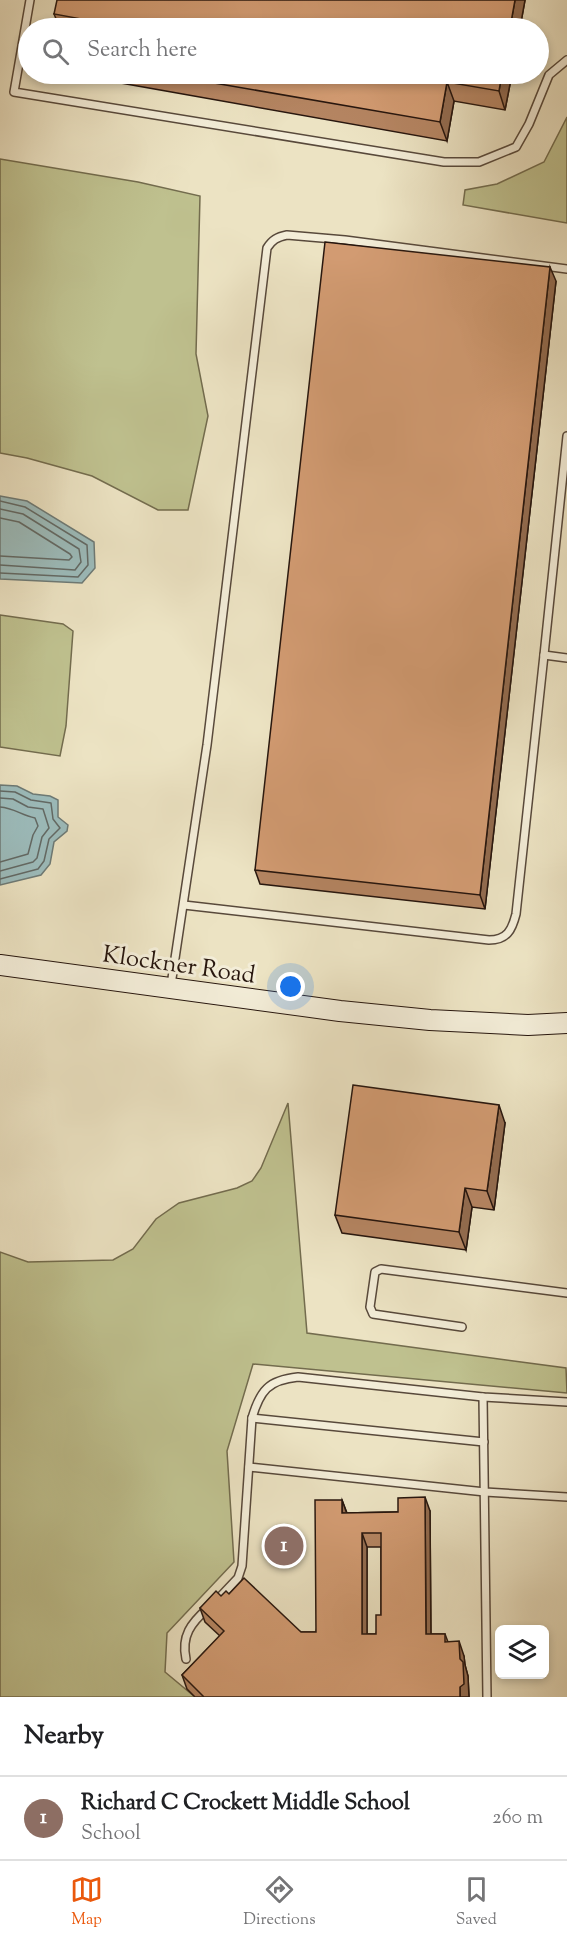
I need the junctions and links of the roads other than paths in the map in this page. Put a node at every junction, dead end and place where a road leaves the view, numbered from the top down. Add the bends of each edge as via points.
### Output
1 (30, 0) edge
2 (27, 18) edge
3 (567, 60) edge
4 (18, 69) edge
5 (549, 75) edge
6 (545, 84) edge
7 (567, 268) edge
8 (567, 436) edge
9 (544, 656) junction
10 (567, 658) edge
11 (184, 905) junction
12 (0, 965) edge
13 (171, 988) junction
14 (567, 1023) edge
15 (567, 1293) edge
16 (462, 1327) dead end
17 (483, 1397) junction
18 (567, 1402) edge
19 (252, 1418) junction
20 (484, 1442) junction
21 (249, 1467) junction
22 (485, 1492) junction
23 (567, 1497) edge
24 (186, 1659) dead end
25 (487, 1697) edge

1 - 2 lane
3 - 5 lane
4 - 6 lane via 14,92 444,162 479,162 516,147
7 - 11 lane via 287,235 278,237 267,248
8 - 9 lane
9 - 10 lane
9 - 11 lane via 516,914 507,935 489,940
11 - 13 lane
12 - 13 main road, Klockner Road
13 - 14 main road, Klockner Road via 430,1020
15 - 16 lane via 381,1269 375,1272 370,1307 373,1314
17 - 18 lane
17 - 19 lane via 283,1378 258,1398
17 - 20 lane
19 - 20 lane
19 - 21 lane
20 - 22 lane
21 - 22 lane
21 - 24 lane via 242,1566 228,1590 189,1628 183,1646
22 - 23 lane
22 - 25 lane

